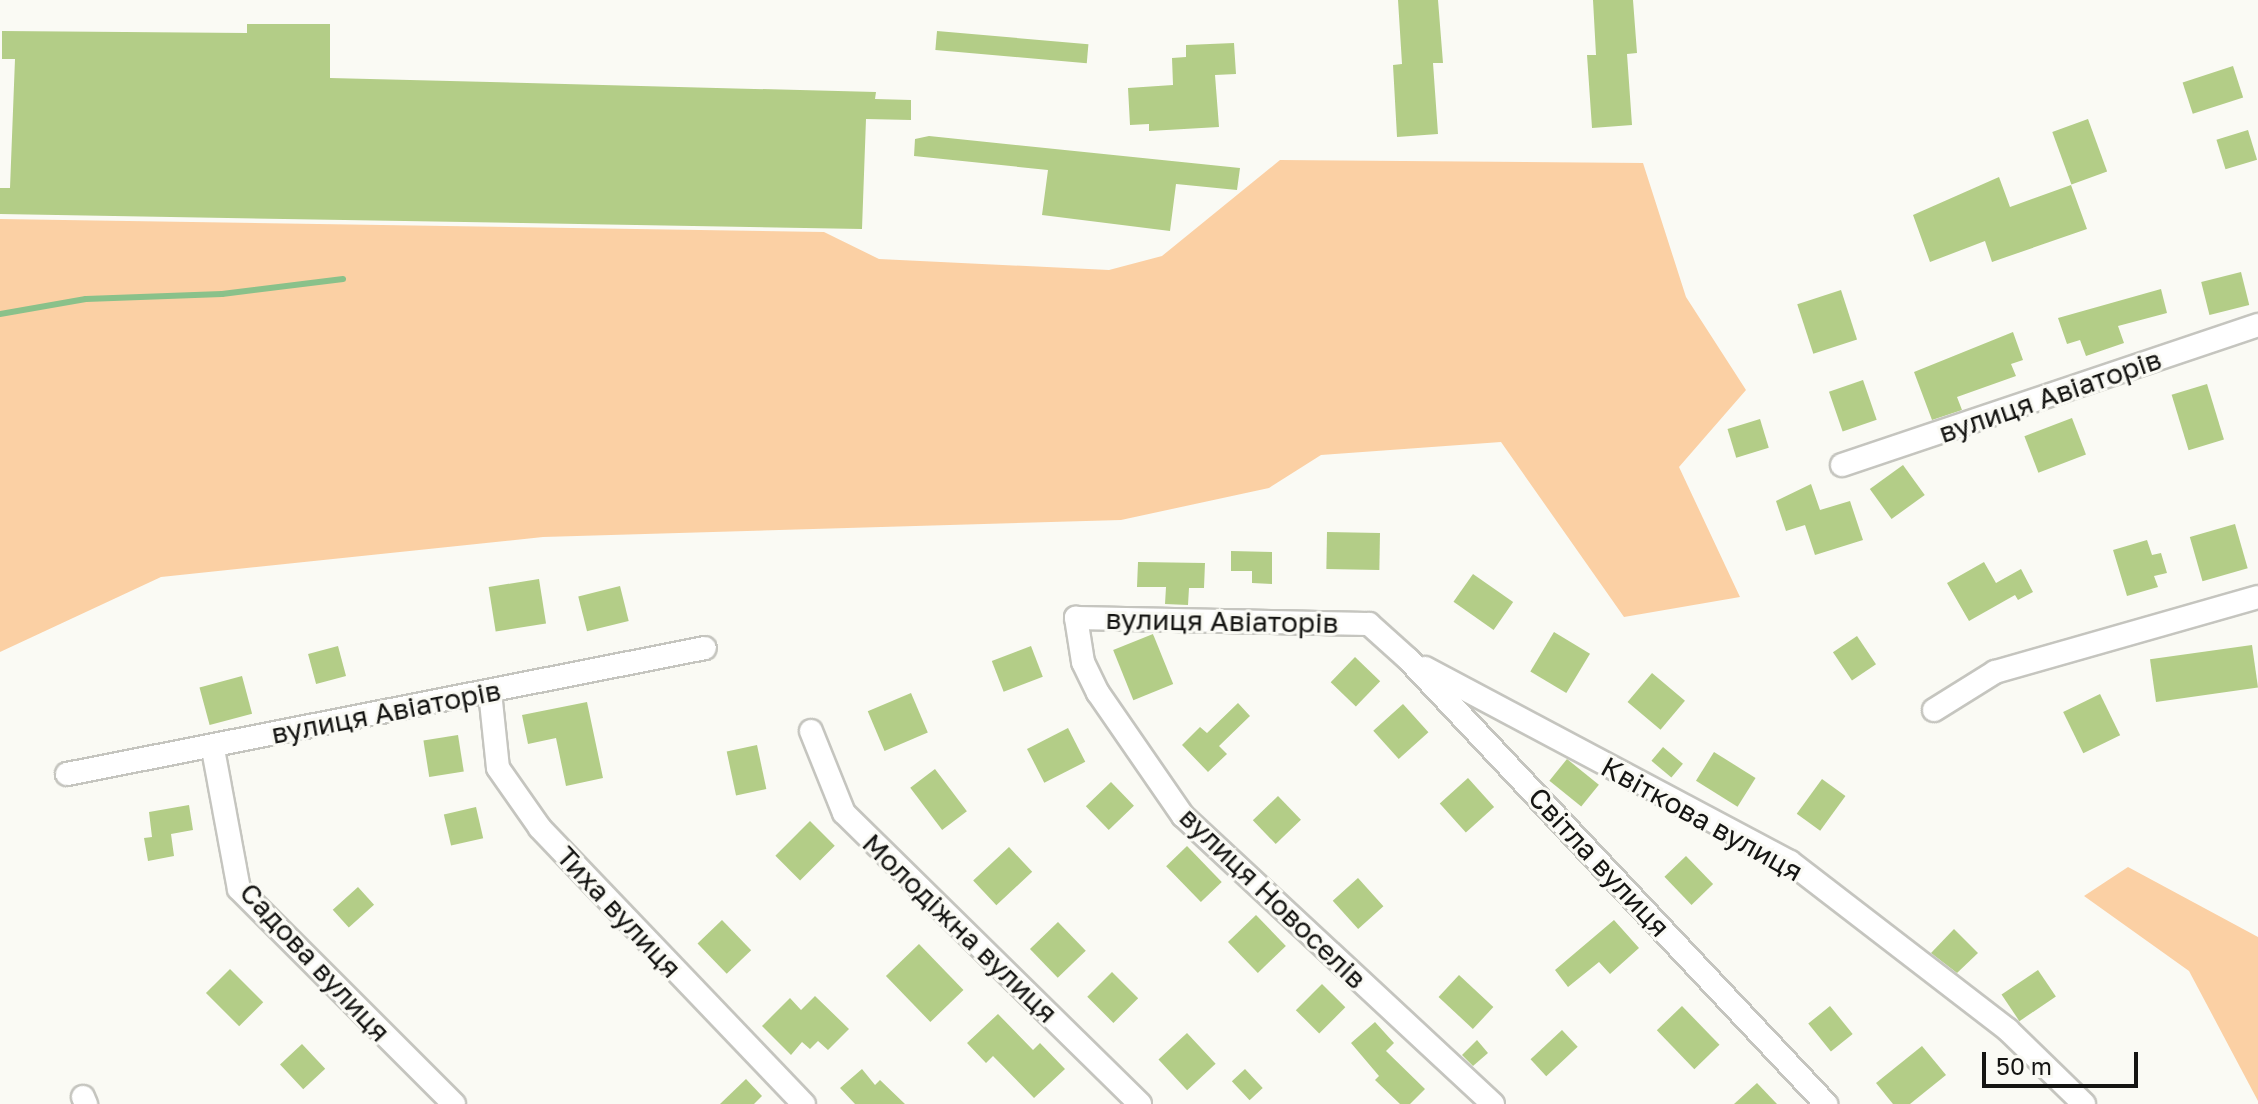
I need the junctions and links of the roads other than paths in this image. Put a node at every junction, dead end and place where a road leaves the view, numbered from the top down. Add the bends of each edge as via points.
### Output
1 (2258, 325) edge
2 (1842, 465) dead end
3 (2258, 597) edge
4 (1076, 618) joint
5 (1369, 624) joint
6 (705, 648) dead end
7 (1408, 659) junction
8 (490, 692) junction
9 (1934, 710) dead end
10 (811, 731) dead end
11 (213, 749) junction
12 (67, 774) dead end
13 (454, 1104) edge
14 (804, 1104) edge
15 (1140, 1104) edge
16 (1493, 1104) edge
17 (1826, 1104) edge
18 (2084, 1104) edge

1 - 2 street, вулиця Авіаторів
3 - 9 street via 1995,672
4 - 5 street, вулиця Авіаторів
4 - 16 street, вулиця Новоселів via 1083,662 1098,693 1183,816
5 - 7 street, Світла вулиця
6 - 8 street, вулиця Авіаторів
7 - 17 street, Світла вулиця
7 - 18 street, Квіткова вулиця via 1790,862 2008,1030
8 - 11 street, вулиця Авіаторів via 354,715
8 - 14 street, Тиха вулиця via 498,768 540,828
10 - 15 street, Молодіжна вулиця via 844,813
11 - 12 street, вулиця Авіаторів
11 - 13 street, Садова вулиця via 239,889

